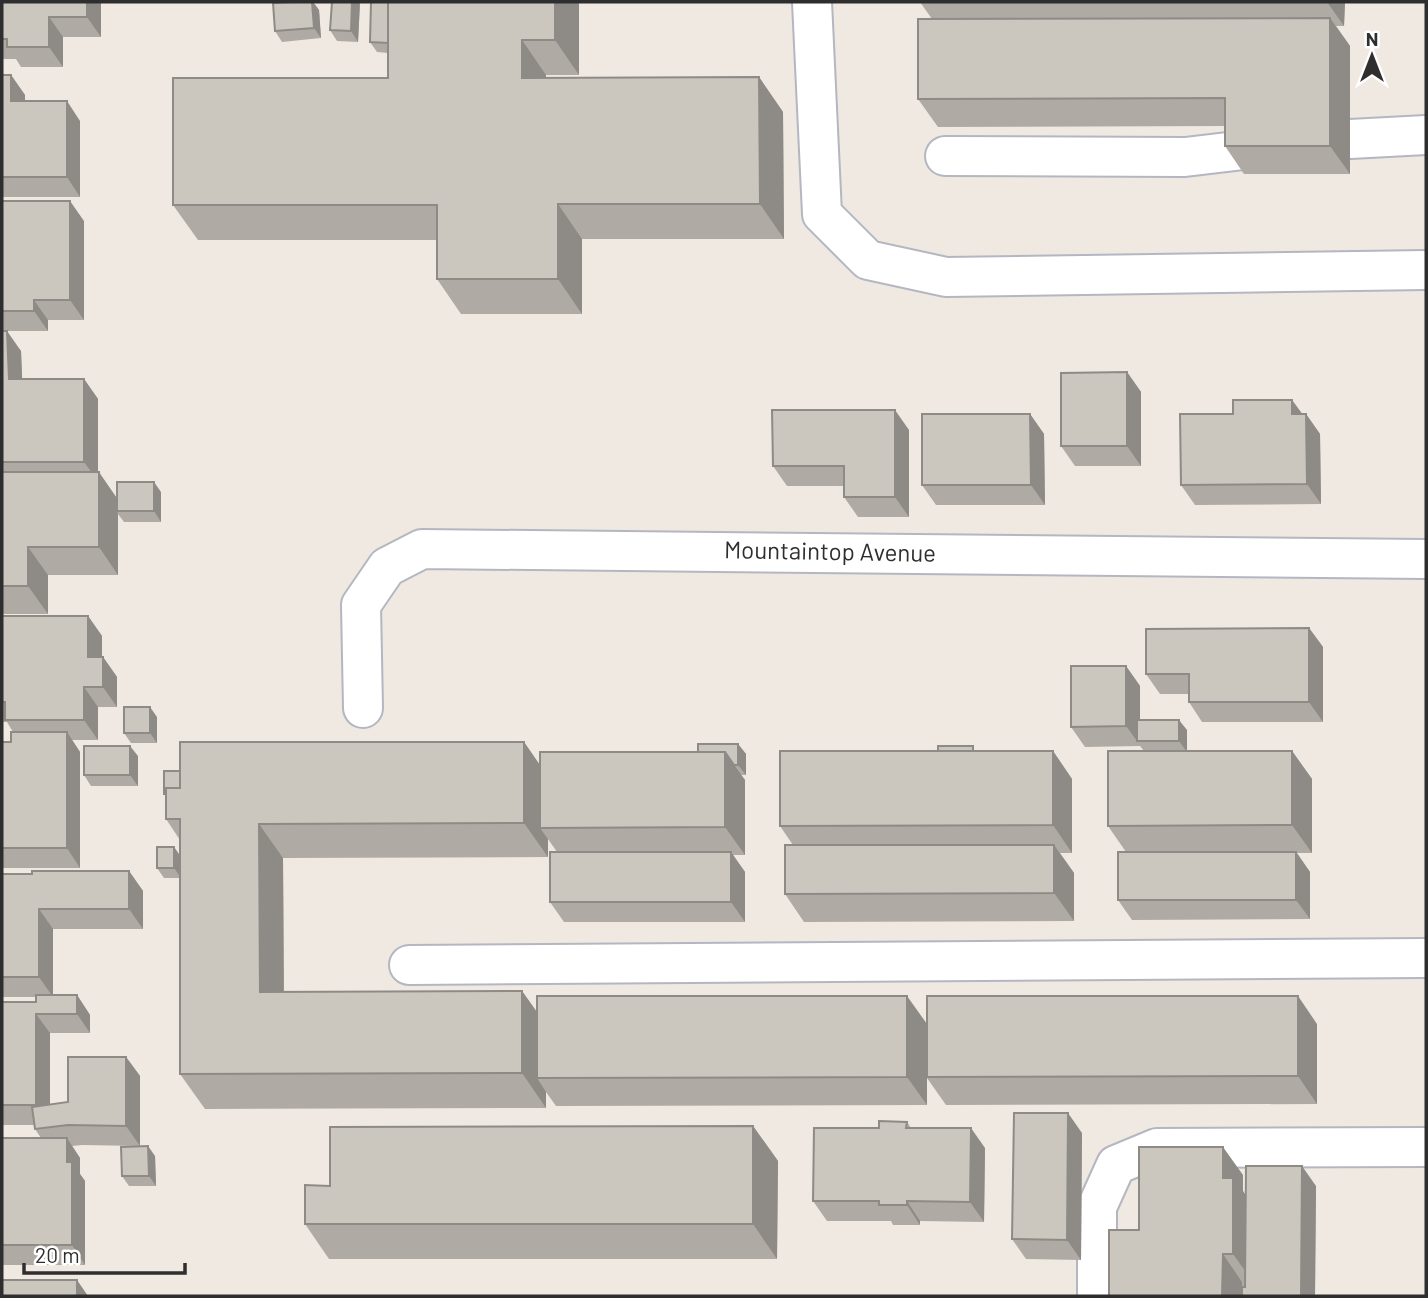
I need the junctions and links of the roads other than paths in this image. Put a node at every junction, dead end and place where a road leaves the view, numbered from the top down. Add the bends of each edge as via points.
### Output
1 (812, 2) edge
2 (1426, 135) edge
3 (1350, 138) dead end
4 (1244, 150) edge
5 (945, 156) dead end
6 (1426, 270) edge
7 (1426, 559) edge
8 (363, 708) dead end
9 (1426, 958) edge
10 (409, 965) dead end
11 (1426, 1147) edge
12 (1097, 1296) edge

1 - 6 street via 822,214 868,260 946,277
2 - 3 street
4 - 5 street via 1185,157
7 - 8 street, Mountaintop Avenue via 422,549 387,567 361,605
9 - 10 street
11 - 12 street via 1157,1148 1116,1165 1097,1207

